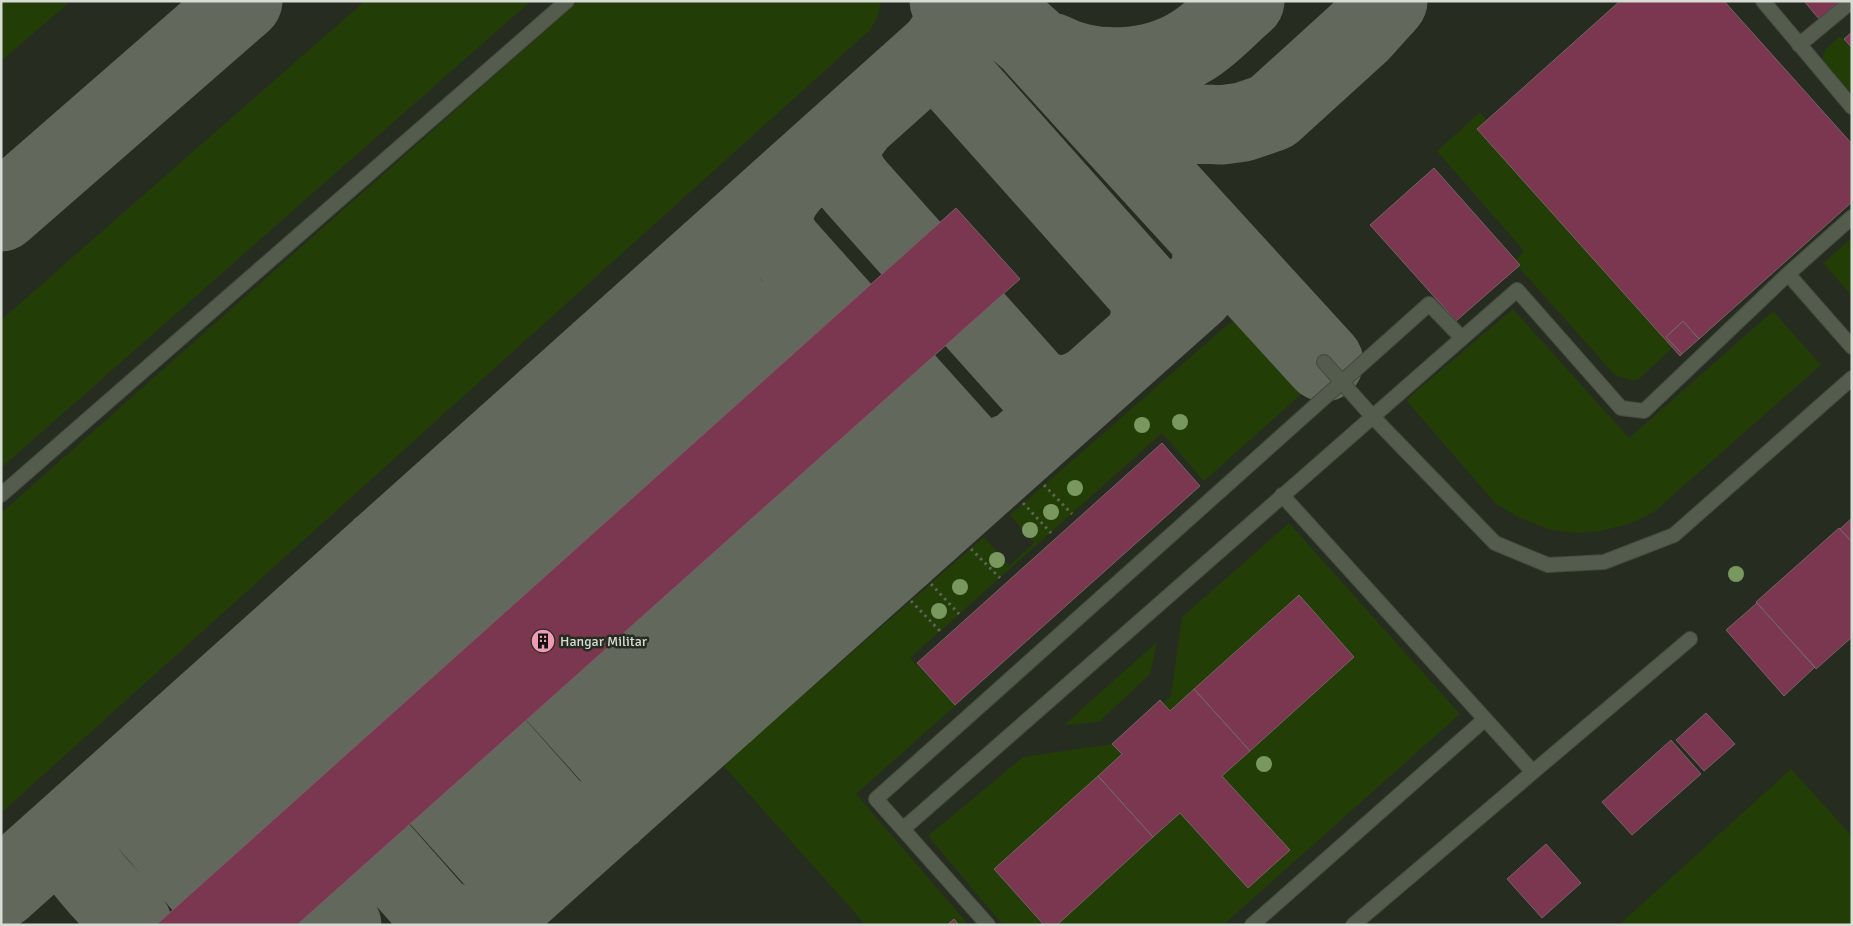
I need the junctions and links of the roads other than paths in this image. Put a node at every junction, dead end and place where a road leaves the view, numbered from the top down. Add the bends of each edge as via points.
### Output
1 (567, 1) edge
2 (1762, 1) edge
3 (1852, 1) edge
4 (1799, 46) junction
5 (1852, 107) edge
6 (1852, 217) edge
7 (1788, 274) junction
8 (1461, 337) junction
9 (1852, 346) edge
10 (1324, 362) dead end
11 (1852, 378) edge
12 (1342, 382) junction
13 (1372, 416) junction
14 (1282, 495) junction
15 (1, 496) edge
16 (1690, 639) dead end
17 (1484, 720) junction
18 (1533, 772) junction
19 (904, 829) junction
20 (988, 925) edge
21 (1252, 925) edge
22 (1354, 925) edge

1 - 15 lane
2 - 4 lane
3 - 4 lane
4 - 5 lane
6 - 7 lane
7 - 8 lane via 1644,411 1621,408 1517,290
7 - 9 lane
8 - 12 lane via 1429,304
8 - 13 lane
10 - 12 lane
11 - 13 lane via 1674,535 1604,562 1548,566 1495,543
12 - 13 lane
12 - 19 lane via 876,799
13 - 14 lane
14 - 17 lane
14 - 19 lane
16 - 18 lane
17 - 18 lane
17 - 21 lane
18 - 22 lane
19 - 20 lane

